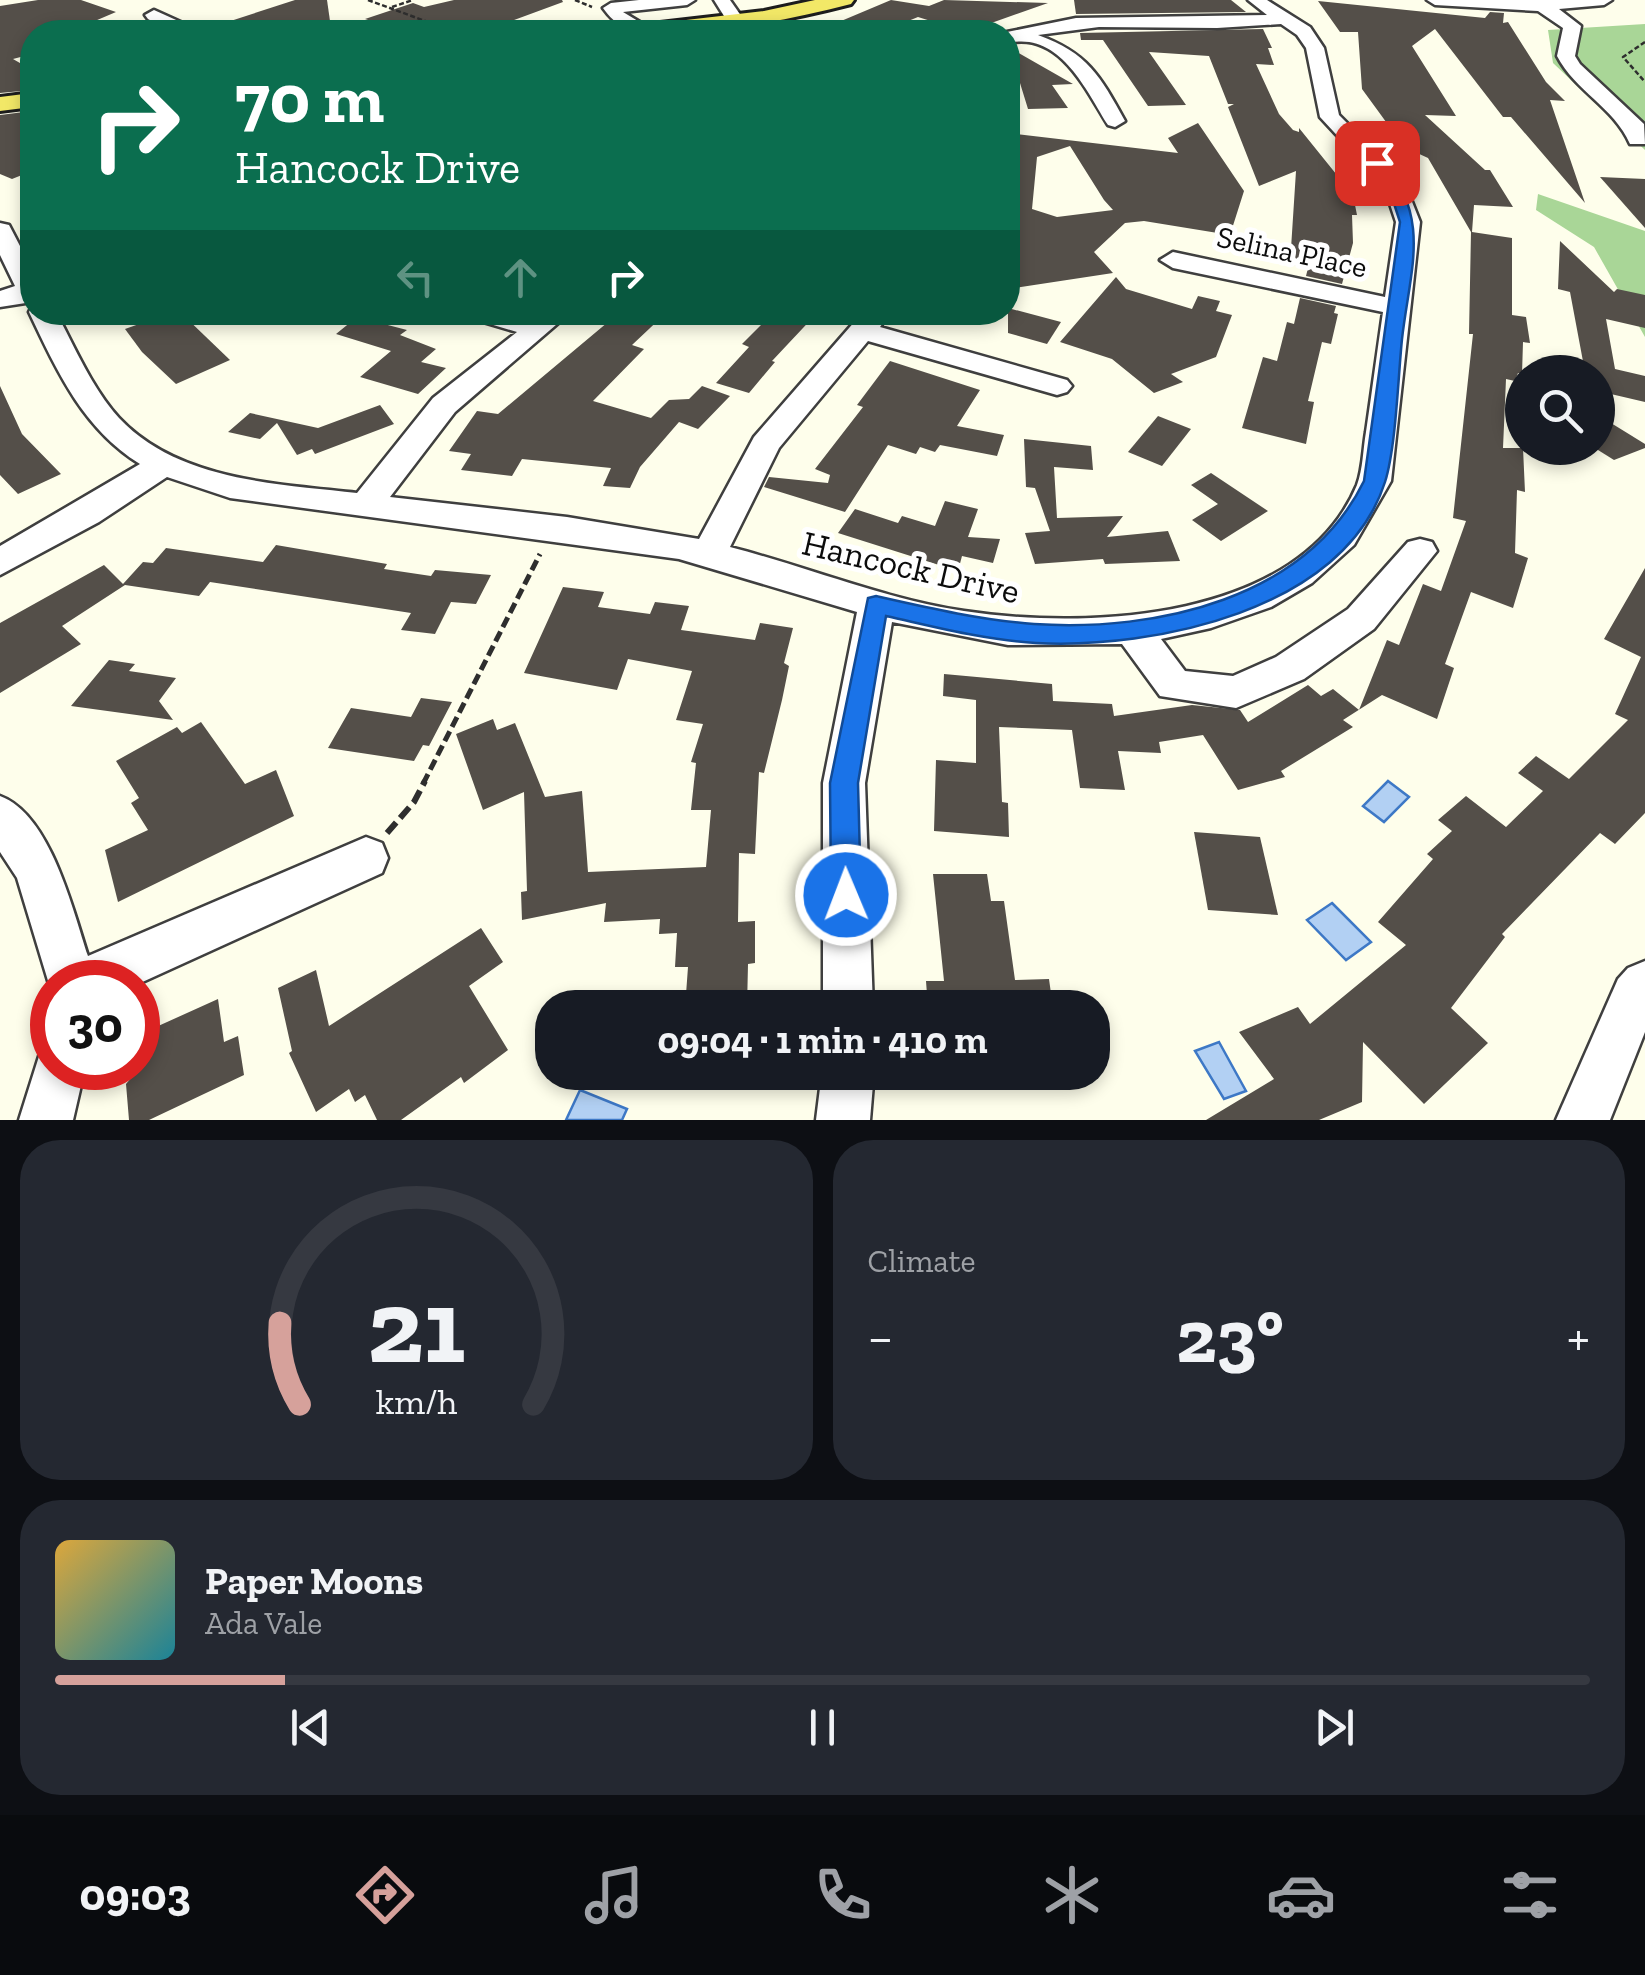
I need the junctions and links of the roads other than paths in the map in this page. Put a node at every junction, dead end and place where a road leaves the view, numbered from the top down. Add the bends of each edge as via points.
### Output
1 (687, 0) edge
2 (722, 0) edge
3 (844, 0) edge
4 (1256, 0) edge
5 (1435, 0) edge
6 (1604, 0) edge
7 (1542, 6) junction
8 (154, 16) dead end
9 (1287, 18) junction
10 (162, 20) edge
11 (622, 20) edge
12 (735, 20) joint
13 (1020, 34) edge
14 (1020, 38) edge
15 (1115, 121) dead end
16 (1638, 139) dead end
17 (0, 230) edge
18 (1173, 260) dead end
19 (20, 269) edge
20 (1397, 308) junction
21 (49, 325) edge
22 (542, 325) edge
23 (868, 325) edge
24 (880, 325) edge
25 (1057, 386) dead end
26 (162, 465) junction
27 (366, 505) junction
28 (1420, 552) dead end
29 (709, 554) junction
30 (0, 562) edge
31 (876, 604) junction
32 (1132, 629) junction
33 (0, 814) edge
34 (366, 858) dead end
35 (65, 960) edge
36 (136, 960) edge
37 (1645, 985) edge
38 (848, 990) edge
39 (54, 1090) edge
40 (846, 1090) edge
41 (46, 1120) edge
42 (843, 1120) edge
43 (1583, 1120) edge

1 - 11 street via 611,8
2 - 12 street
3 - 12 main road
4 - 9 street, Hancock Drive
5 - 7 street
6 - 7 street
7 - 16 street via 1572,26 1566,56 1572,67 1637,128
8 - 10 street
9 - 13 street via 1072,21
9 - 20 street, Hancock Drive via 1315,48 1330,116 1395,184 1408,222
14 - 15 street via 1084,65
17 - 19 street, Hancock Drive
18 - 20 street, Selina Place
20 - 32 street, Hancock Drive via 1375,481 1358,517 1290,580 1241,603
21 - 26 street, Hancock Drive via 93,410 121,440
22 - 27 street via 444,405
23 - 29 street via 764,444
24 - 25 street
26 - 27 street, Hancock Drive via 230,487
26 - 30 street
27 - 29 street, Hancock Drive
28 - 32 street via 1360,619 1290,668 1236,692 1174,685
29 - 31 street, Hancock Drive
31 - 32 street, Hancock Drive via 1036,633
31 - 38 street via 844,783
33 - 35 street via 37,870
34 - 36 street
37 - 43 street
39 - 41 street
40 - 42 street

